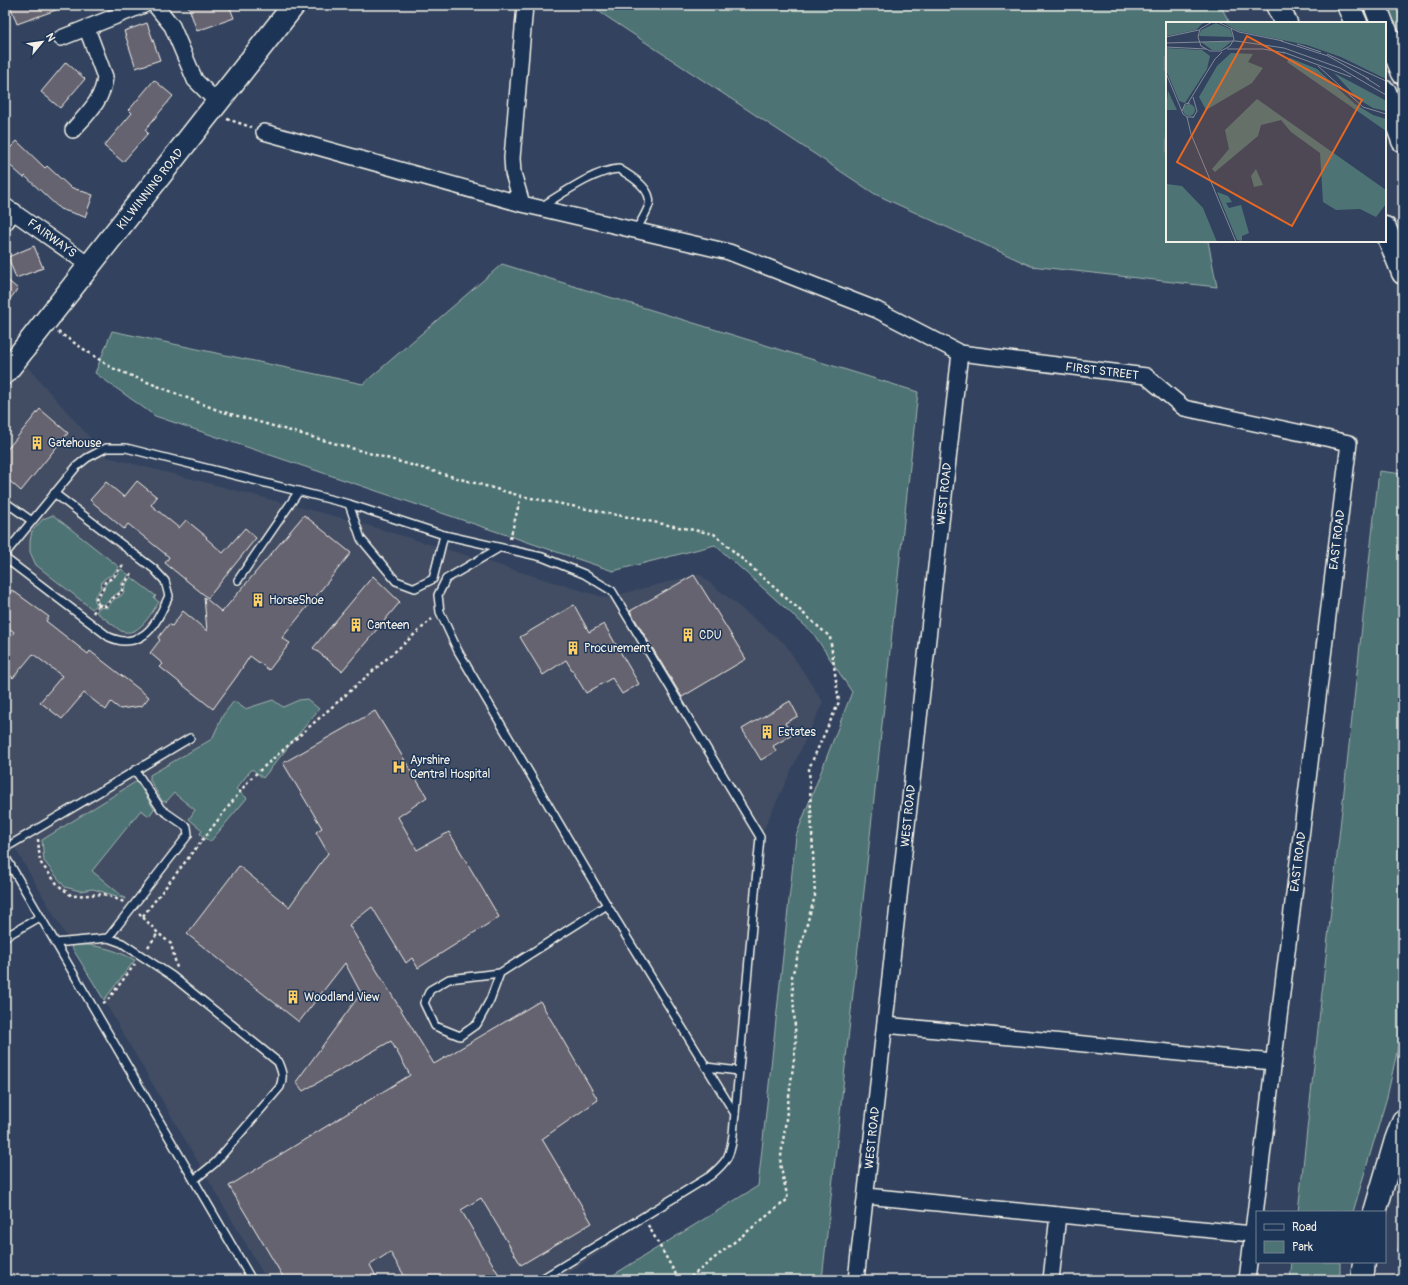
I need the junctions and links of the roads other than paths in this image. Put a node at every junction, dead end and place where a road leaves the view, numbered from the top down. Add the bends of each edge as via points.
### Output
1 (144, 5) edge
2 (155, 5) edge
3 (294, 5) edge
4 (525, 5) edge
5 (1277, 5) edge
6 (1348, 5) edge
7 (1375, 5) edge
8 (1286, 22) edge
9 (1356, 22) edge
10 (1382, 22) edge
11 (86, 29) junction
12 (1386, 31) edge
13 (61, 38) dead end
14 (1403, 73) edge
15 (1386, 95) edge
16 (214, 108) junction
17 (73, 130) dead end
18 (264, 132) road end
19 (1403, 141) edge
20 (522, 204) junction
21 (539, 208) junction
22 (10, 209) edge
23 (5, 223) edge
24 (636, 230) junction
25 (1386, 230) edge
26 (90, 266) junction
27 (1403, 273) edge
28 (960, 353) junction
29 (5, 373) edge
30 (1349, 443) joint
31 (299, 492) junction
32 (54, 493) junction
33 (5, 502) edge
34 (348, 504) junction
35 (32, 522) junction
36 (444, 535) junction
37 (499, 548) junction
38 (5, 554) edge
39 (5, 558) edge
40 (238, 580) dead end
41 (190, 738) dead end
42 (135, 770) junction
43 (5, 848) edge
44 (5, 856) edge
45 (607, 905) junction
46 (40, 918) junction
47 (5, 937) edge
48 (108, 938) junction
49 (55, 943) junction
50 (500, 973) junction
51 (885, 1025) junction
52 (1273, 1062) junction
53 (706, 1067) junction
54 (739, 1071) junction
55 (735, 1114) junction
56 (1403, 1121) edge
57 (194, 1180) junction
58 (866, 1196) junction
59 (1374, 1211) edge
60 (1058, 1215) junction
61 (1252, 1234) junction
62 (1364, 1263) edge
63 (252, 1280) edge
64 (540, 1280) edge
65 (856, 1280) edge
66 (1051, 1280) edge
67 (1247, 1280) edge
68 (1362, 1280) edge

1 - 11 street
2 - 16 street via 172,26 195,80
3 - 16 main road, KILWINNING ROAD
4 - 20 street via 512,158 513,174
5 - 8 main road
6 - 9 main road
7 - 10 main road
11 - 13 street
11 - 17 street via 105,77 104,86 97,104
12 - 14 main road
15 - 19 main road
16 - 26 main road, KILWINNING ROAD
18 - 20 street
20 - 21 street
21 - 24 street
21 - 24 lane via 590,178 611,169 620,169 648,194 649,204
22 - 23 street, FAIRWAYS
22 - 26 street, FAIRWAYS
24 - 28 street via 729,252 877,310
25 - 27 main road
26 - 29 main road, KILWINNING ROAD
28 - 30 street, FIRST STREET via 1146,376 1184,408
28 - 51 street, WEST ROAD
30 - 52 street, EAST ROAD
31 - 32 lane via 126,448 106,448 77,466
31 - 34 lane
31 - 40 lane
32 - 35 lane
32 - 39 lane via 154,569 165,581 169,596 154,626 141,638 123,642 109,637
33 - 35 lane
34 - 36 lane
34 - 36 lane via 361,539 396,581 415,588 433,579
35 - 38 lane
36 - 37 lane
37 - 45 lane via 446,579 438,595 440,612 458,651
37 - 54 lane via 542,557 584,574 612,591 760,837
41 - 42 lane
42 - 43 lane
42 - 48 lane via 161,809 187,827 188,835
44 - 46 lane
45 - 50 lane
45 - 53 lane
46 - 47 lane
46 - 49 lane
48 - 49 lane
48 - 57 lane via 142,955 182,984 278,1062 282,1073 283,1080 271,1099 215,1163
49 - 57 lane
50 - 50 lane via 477,1024 460,1036 435,1026 424,1004 430,990 449,979
51 - 52 street
51 - 58 street, WEST ROAD
52 - 61 street, EAST ROAD
53 - 54 lane
53 - 55 lane
54 - 55 lane
55 - 64 lane via 727,1157 710,1176
56 - 59 main road
57 - 63 lane
58 - 60 street
58 - 65 street, WEST ROAD
60 - 61 street
60 - 66 street
61 - 67 street, EAST ROAD
62 - 68 main road

